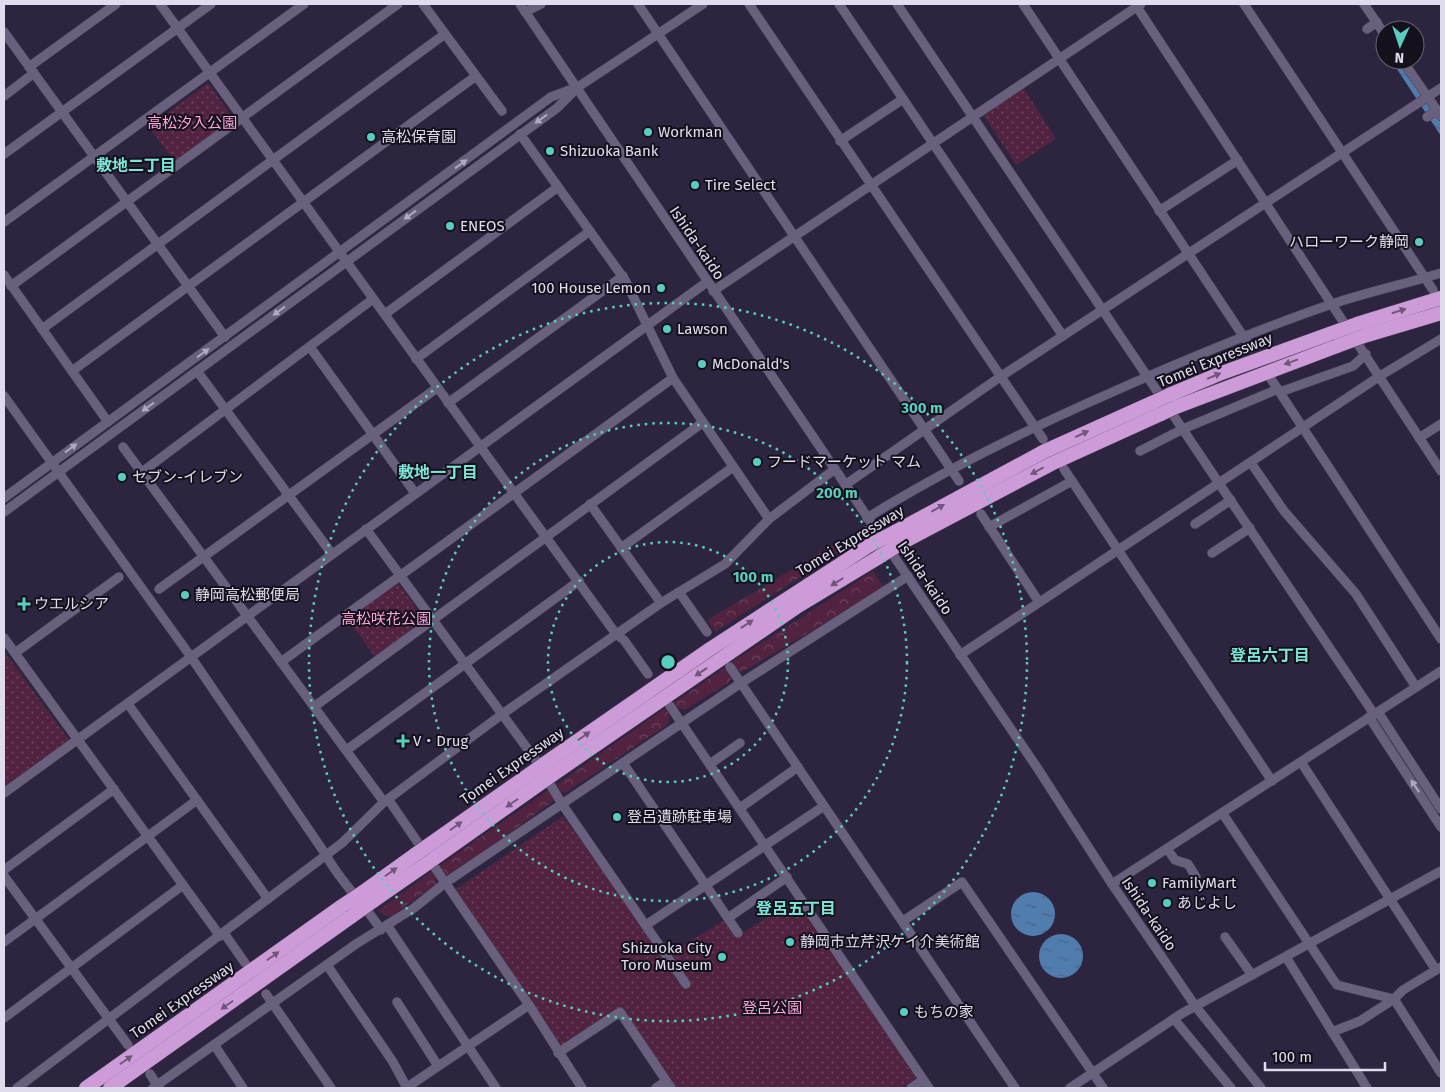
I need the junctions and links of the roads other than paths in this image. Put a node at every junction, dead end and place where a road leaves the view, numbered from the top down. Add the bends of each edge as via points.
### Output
1 (116, 4) edge
2 (160, 4) edge
3 (210, 4) edge
4 (304, 4) edge
5 (398, 4) edge
6 (423, 4) edge
7 (541, 4) edge
8 (638, 4) edge
9 (703, 4) edge
10 (749, 4) edge
11 (839, 4) edge
12 (897, 4) edge
13 (1023, 4) edge
14 (1244, 4) edge
15 (1364, 4) edge
16 (1138, 5) edge
17 (523, 8) edge
18 (1375, 27) edge
19 (178, 28) junction
20 (445, 34) junction
21 (658, 34) junction
22 (5, 35) edge
23 (1060, 58) junction
24 (32, 70) junction
25 (1404, 70) edge
26 (209, 72) junction
27 (476, 76) junction
28 (578, 87) junction
29 (1441, 88) edge
30 (4, 96) edge
31 (903, 98) junction
32 (1423, 99) junction
33 (62, 111) junction
34 (502, 111) dead end
35 (1435, 114) edge
36 (972, 116) junction
37 (243, 117) junction
38 (520, 134) junction
39 (840, 141) junction
40 (933, 143) junction
41 (1343, 152) junction
42 (4, 154) edge
43 (95, 156) junction
44 (273, 159) junction
45 (1238, 160) junction
46 (871, 185) junction
47 (558, 187) junction
48 (304, 202) junction
49 (128, 203) junction
50 (1266, 203) junction
51 (1159, 211) junction
52 (4, 222) edge
53 (590, 231) junction
54 (794, 237) junction
55 (158, 244) junction
56 (340, 253) junction
57 (1189, 256) junction
58 (346, 262) junction
59 (1441, 273) edge
60 (4, 276) edge
61 (622, 276) junction
62 (1425, 278) junction
63 (707, 282) junction
64 (12, 286) junction
65 (189, 286) junction
66 (713, 291) junction
67 (1437, 294) edge
68 (373, 299) junction
69 (1333, 304) junction
70 (1104, 310) junction
71 (1441, 313) edge
72 (385, 314) junction
73 (648, 323) junction
74 (42, 329) junction
75 (1361, 330) junction
76 (1063, 336) junction
77 (226, 337) junction
78 (1243, 337) junction
79 (1441, 340) edge
80 (310, 347) junction
81 (1251, 348) dead end
82 (1366, 354) junction
83 (416, 359) junction
84 (197, 371) junction
85 (72, 372) junction
86 (1147, 376) junction
87 (1380, 376) junction
88 (1000, 377) junction
89 (673, 378) junction
90 (1271, 379) dead end
91 (437, 388) junction
92 (1279, 390) junction
93 (4, 396) edge
94 (1173, 401) junction
95 (448, 403) junction
96 (225, 408) junction
97 (108, 422) junction
98 (702, 423) junction
99 (1441, 424) edge
100 (1034, 426) junction
101 (1183, 429) junction
102 (1304, 429) junction
103 (923, 430) junction
104 (373, 434) junction
105 (1043, 438) dead end
106 (1420, 438) junction
107 (123, 447) dead end
108 (481, 448) junction
109 (1140, 451) dead end
110 (52, 462) junction
111 (1251, 463) junction
112 (733, 467) junction
113 (835, 469) junction
114 (1064, 469) dead end
115 (952, 470) junction
116 (1441, 471) edge
117 (59, 472) junction
118 (142, 472) junction
119 (959, 481) dead end
120 (1072, 481) junction
121 (1220, 484) junction
122 (845, 485) junction
123 (513, 492) junction
124 (415, 493) junction
125 (290, 496) junction
126 (4, 498) edge
127 (1231, 500) junction
128 (590, 504) junction
129 (4, 512) edge
130 (981, 514) dead end
131 (867, 518) junction
132 (768, 519) junction
133 (1195, 524) dead end
134 (989, 527) junction
135 (1250, 528) junction
136 (366, 529) junction
137 (546, 537) junction
138 (621, 548) junction
139 (1116, 550) junction
140 (1212, 553) dead end
141 (332, 554) junction
142 (204, 557) junction
143 (400, 575) junction
144 (908, 576) junction
145 (119, 577) dead end
146 (579, 581) junction
147 (159, 589) dead end
148 (679, 592) junction
149 (1039, 602) junction
150 (660, 603) junction
151 (249, 616) junction
152 (432, 620) junction
153 (707, 632) dead end
154 (616, 634) junction
155 (4, 638) edge
156 (1441, 639) edge
157 (15, 653) junction
158 (960, 655) junction
159 (191, 656) junction
160 (282, 662) junction
161 (464, 664) junction
162 (730, 667) dead end
163 (1441, 670) edge
164 (648, 674) dead end
165 (741, 683) junction
166 (1416, 687) junction
167 (128, 704) junction
168 (315, 706) junction
169 (670, 706) dead end
170 (1374, 714) junction
171 (501, 715) junction
172 (682, 723) junction
173 (78, 739) junction
174 (740, 743) dead end
175 (348, 749) junction
176 (1301, 762) junction
177 (623, 763) junction
178 (710, 764) junction
179 (798, 767) junction
180 (1272, 781) junction
181 (114, 789) junction
182 (4, 793) edge
183 (197, 800) junction
184 (386, 801) junction
185 (562, 804) junction
186 (824, 806) junction
187 (740, 808) junction
188 (1441, 809) edge
189 (1224, 814) junction
190 (1441, 827) edge
191 (148, 836) junction
192 (766, 846) junction
193 (1168, 850) junction
194 (326, 855) junction
195 (4, 870) edge
196 (1441, 871) edge
197 (4, 876) edge
198 (1196, 876) dead end
199 (787, 877) junction
200 (445, 883) junction
201 (1112, 884) junction
202 (183, 885) junction
203 (706, 886) junction
204 (268, 899) junction
205 (1391, 900) junction
206 (347, 911) junction
207 (728, 918) junction
208 (36, 919) junction
209 (903, 921) junction
210 (646, 924) junction
211 (384, 927) junction
212 (738, 933) dead end
213 (222, 935) junction
214 (1226, 937) dead end
215 (4, 942) edge
216 (1309, 944) junction
217 (1286, 957) junction
218 (245, 963) dead end
219 (327, 965) junction
220 (72, 968) junction
221 (1439, 968) edge
222 (1252, 975) junction
223 (686, 984) dead end
224 (266, 994) dead end
225 (1394, 999) junction
226 (397, 1002) dead end
227 (273, 1004) junction
228 (529, 1006) junction
229 (1196, 1006) junction
230 (4, 1018) edge
231 (110, 1019) junction
232 (1174, 1019) junction
233 (1332, 1032) junction
234 (128, 1045) dead end
235 (215, 1046) junction
236 (468, 1046) junction
237 (558, 1053) junction
238 (438, 1066) junction
239 (1092, 1072) junction
240 (1441, 1073) edge
241 (150, 1074) dead end
242 (923, 1080) junction
243 (668, 1085) edge
244 (157, 1087) edge
245 (1258, 1087) edge
246 (17, 1088) edge
247 (86, 1088) edge
248 (110, 1088) edge
249 (243, 1088) edge
250 (331, 1088) edge
251 (407, 1088) edge
252 (496, 1088) edge
253 (582, 1088) edge
254 (656, 1088) edge
255 (911, 1088) edge
256 (928, 1088) edge
257 (1015, 1088) edge
258 (1070, 1088) edge
259 (1103, 1088) edge
260 (1230, 1088) edge
261 (1367, 1088) edge

1 - 24 street
2 - 19 street
3 - 19 street
4 - 26 street
5 - 37 street
6 - 20 street
7 - 17 street
8 - 21 street
9 - 21 street
10 - 39 street
11 - 31 street
12 - 36 street
13 - 23 street
14 - 41 street
15 - 18 street
16 - 23 street
16 - 45 street
17 - 28 street, Ishida-kaido
19 - 26 street
19 - 33 street
20 - 27 street
20 - 44 street
21 - 28 street
21 - 54 street
22 - 24 street
23 - 36 street
23 - 51 street
24 - 30 street
24 - 33 street
25 - 32 street
26 - 37 street
26 - 43 street
27 - 34 street
27 - 48 street
28 -> 38 street via 557,108
56 -> 28 street via 551,97
28 - 63 street, Ishida-kaido
29 - 32 street
31 - 39 street
31 - 40 street
32 - 35 street
32 - 41 street
33 - 42 street
33 - 43 street
36 - 40 street
36 - 70 street
37 - 44 street
37 - 49 street
38 - 47 street
38 -> 58 street
39 - 46 street
40 - 46 street
40 - 76 street
41 - 50 street
41 - 62 street
43 - 49 street
43 - 52 street
44 - 48 street
44 - 55 street
45 - 50 street
45 - 51 street
46 - 54 street
46 - 88 street
47 - 53 street
47 - 72 street
48 - 56 street
48 - 65 street
49 - 55 street
49 - 64 street
50 - 57 street
50 - 69 street
51 - 57 street
53 - 61 street
53 - 83 street
54 - 66 street
54 - 103 street
55 - 65 street
55 - 74 street
56 - 58 street
56 - 77 street
57 - 70 street
57 - 78 street
58 - 68 street
58 -> 84 street
59 - 62 street
60 - 64 street
61 - 73 street
61 - 95 street
62 - 67 street
62 - 69 street
63 - 66 street, Ishida-kaido
63 - 73 street
64 - 74 street
65 - 77 street
65 - 85 street
66 - 113 street, Ishida-kaido
75 -> 67 highway, Tomei Expressway
68 - 72 street
68 - 80 street
69 - 78 street
69 - 82 street
70 - 76 street
70 - 86 street
71 - 75 highway, Tomei Expressway
72 - 83 street
73 - 89 street
73 - 108 street
74 - 85 street
75 -> 94 highway, Tomei Expressway, bridge via 1337,346
94 -> 75 highway, Tomei Expressway, bridge via 1219,374 1329,334
76 - 88 street
97 -> 77 street
78 - 81 street
78 - 86 street
79 - 87 street
80 - 96 street
80 - 104 street
82 - 87 street
82 - 92 street via 1353,366
83 - 91 street
84 - 96 street
84 -> 117 street
85 - 97 street
86 - 100 street
86 - 101 street
87 - 102 street
87 - 106 street
88 - 100 street
88 - 103 street
89 - 98 street
89 - 123 street
90 - 92 street
91 - 95 street
91 - 104 street
92 - 101 street
92 - 102 street
93 - 110 street
94 - 206 highway, Tomei Expressway, bridge via 1044,452 710,649
95 - 108 street
96 - 118 street
96 - 125 street
110 -> 97 street
98 - 112 street
98 - 128 street
99 - 106 street
100 - 105 street
100 - 115 street
101 - 109 street
101 - 121 street
102 - 111 street
102 - 156 street
103 - 115 street
103 - 122 street
104 - 124 street
104 - 125 street
106 - 116 street
107 - 118 street
108 - 123 street
108 - 124 street
110 - 117 street
110 - 126 street
111 - 121 street
111 - 166 street via 1284,511 1356,594
112 - 132 street
112 - 138 street
113 - 122 street, Ishida-kaido
113 - 132 street
114 - 120 street
115 - 119 street
115 - 131 street
117 - 129 street
117 - 159 street
118 - 142 street
120 - 134 street
120 - 139 street
121 - 127 street
121 - 139 street
122 - 131 street, Ishida-kaido
123 - 137 street
123 - 143 street
124 - 136 street
125 - 141 street
125 - 142 street
127 - 133 street
127 - 135 street
128 - 137 street
128 - 138 street
130 - 134 street
131 - 144 street, Ishida-kaido
132 - 148 street via 725,564
134 - 149 street
135 - 140 street
135 - 170 street
136 - 141 street
136 - 143 street
137 - 146 street
137 - 152 street
138 - 150 street
139 - 149 street
139 - 180 street
141 - 151 street
142 - 147 street
142 - 151 street
143 - 152 street
143 - 160 street
144 - 158 street, Ishida-kaido
144 - 165 street
145 - 157 street
146 - 154 street
146 - 161 street
148 - 150 street
148 - 153 street
149 - 158 street
150 - 154 street
151 - 159 street
151 - 160 street
152 - 161 street
152 - 168 street
154 - 164 street
154 - 171 street
155 - 157 street
157 - 173 street
158 - 201 street, Ishida-kaido
159 - 167 street
159 - 194 street
160 - 168 street
161 - 171 street
161 - 175 street
162 - 165 street
163 - 166 street
165 - 172 street
165 - 179 street
166 - 170 street
167 - 173 street
167 - 183 street
168 - 175 street
169 - 172 street
170 - 176 street
170 - 188 street
190 -> 170 street
171 - 184 street
171 - 185 street via 535,760
172 - 177 street
172 - 178 street
173 - 181 street
173 - 182 street
174 - 178 street
175 - 184 street
176 - 180 street
176 - 205 street
177 - 185 street
177 - 203 street
178 - 187 street
179 - 186 street
179 - 187 street
180 - 189 street
181 - 191 street
181 - 195 street
183 - 191 street
183 - 204 street
184 - 194 street
184 - 200 street
185 - 200 street
185 - 210 street
186 - 192 street
186 - 209 street
187 - 192 street
189 - 193 street
189 - 216 street
191 - 202 street
191 - 208 street
192 - 199 street
192 - 203 street
193 - 198 street via 1175,860 1188,864
193 - 201 street
194 - 204 street
194 - 211 street via 339,877
196 - 205 street
197 - 208 street
199 - 207 street
199 - 242 street
200 - 211 street
200 - 228 street
201 - 229 street, Ishida-kaido
202 - 213 street
202 - 220 street
203 - 207 street
203 - 210 street
204 - 213 street
205 - 216 street
205 - 221 street
247 -> 206 highway, Tomei Expressway
206 -> 248 highway, Tomei Expressway
207 - 212 street
208 - 215 street
208 - 220 street
209 - 239 street via 962,882
209 - 257 street
210 - 223 street
211 - 219 street
211 - 236 street
213 - 218 street
213 - 231 street
214 - 222 street
216 - 217 street
216 - 225 street via 1337,985
217 - 222 street
217 - 233 street
219 - 227 street
219 - 251 street
220 - 230 street
220 - 231 street
221 - 225 street
222 - 229 street
224 - 227 street
225 - 233 street via 1360,1021
225 - 240 street
226 - 238 street
227 - 235 street
227 - 250 street
228 - 236 street
228 - 237 street
229 - 232 street
229 - 245 street, Ishida-kaido
231 - 234 street
231 - 246 street
232 - 239 street
232 - 260 street
233 - 261 street
235 - 244 street
235 - 249 street
236 - 238 street
236 - 252 street
237 - 243 street via 620,1012
237 - 253 street
238 - 251 street
239 - 258 street
239 - 259 street
241 - 244 street
242 - 255 street
242 - 256 street
243 - 254 street

